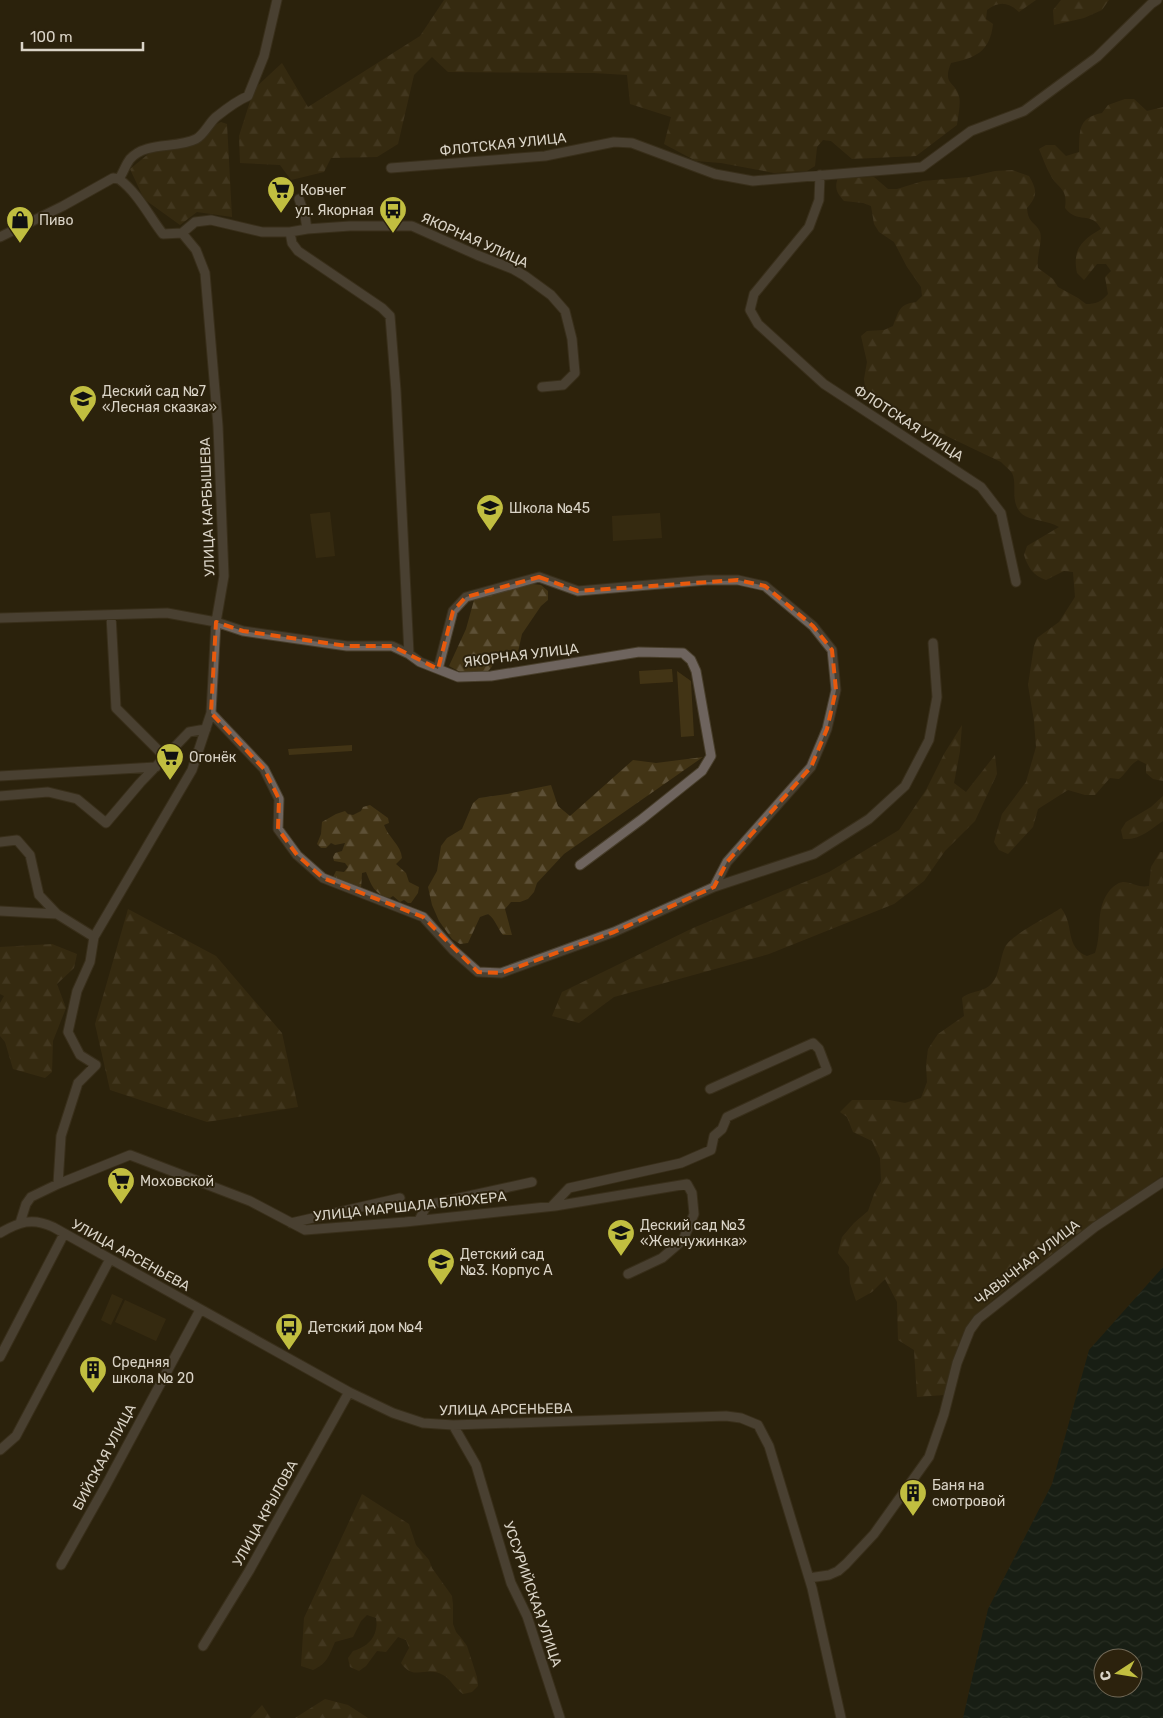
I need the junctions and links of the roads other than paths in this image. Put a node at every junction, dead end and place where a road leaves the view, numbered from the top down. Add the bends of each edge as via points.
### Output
1 (277, 0) edge
2 (1157, 0) edge
3 (391, 168) dead end
4 (820, 175) junction
5 (119, 179) junction
6 (299, 200) dead end
7 (307, 229) junction
8 (290, 232) junction
9 (182, 233) junction
10 (0, 237) edge
11 (542, 387) dead end
12 (1016, 582) dead end
13 (111, 615) junction
14 (0, 618) edge
15 (216, 622) junction
16 (933, 643) dead end
17 (409, 654) junction
18 (438, 669) junction
19 (211, 714) junction
20 (206, 729) junction
21 (165, 757) junction
22 (156, 767) junction
23 (0, 776) edge
24 (0, 796) edge
25 (0, 842) edge
26 (580, 865) dead end
27 (714, 887) junction
28 (0, 911) edge
29 (56, 914) junction
30 (94, 937) junction
31 (710, 1089) dead end
32 (532, 1182) dead end
33 (1163, 1182) edge
34 (58, 1184) junction
35 (400, 1198) dead end
36 (552, 1206) junction
37 (419, 1220) junction
38 (20, 1223) junction
39 (291, 1223) junction
40 (0, 1233) edge
41 (64, 1234) junction
42 (110, 1259) junction
43 (628, 1274) dead end
44 (200, 1310) junction
45 (0, 1358) edge
46 (349, 1392) junction
47 (453, 1425) junction
48 (0, 1450) edge
49 (61, 1565) dead end
50 (809, 1578) junction
51 (202, 1646) dead end
52 (560, 1718) edge
53 (841, 1718) edge

1 - 5 street via 264,56 248,96 236,101 217,117 197,139 136,154
2 - 4 street, ФЛОТСКАЯ УЛИЦА via 1097,57 1024,111 971,131 922,167
3 - 4 street, ФЛОТСКАЯ УЛИЦА via 545,156 614,142 632,143 707,171 753,181
4 - 12 street, ФЛОТСКАЯ УЛИЦА via 819,200 809,227 754,294 750,310 758,324 824,384 981,487 1001,513
5 - 9 street via 163,234
5 - 10 street via 112,178
6 - 7 street
7 - 8 street, ЯКОРНАЯ УЛИЦА
7 - 11 street, ЯКОРНАЯ УЛИЦА via 412,226 525,276 565,311 572,339 575,373 563,385
8 - 9 street, ЯКОРНАЯ УЛИЦА via 262,232 212,220 195,222
8 - 17 street via 292,244 298,250 390,316
9 - 15 street, УЛИЦА КАРБЫШЕВА via 196,250 206,283 218,426 224,576
13 - 14 street, ЯКОРНАЯ УЛИЦА
13 - 15 street, ЯКОРНАЯ УЛИЦА via 167,613
13 - 21 street via 116,708
15 - 17 street, ЯКОРНАЯ УЛИЦА via 243,630 347,646 392,646
15 - 19 street, УЛИЦА КАРБЫШЕВА
16 - 27 street via 937,697 929,740 906,786 868,819 814,854
17 - 18 street, ЯКОРНАЯ УЛИЦА
18 - 26 street, ЯКОРНАЯ УЛИЦА via 458,677 491,676 639,652 683,653 691,660 696,671 711,756 702,771
18 - 27 street via 453,611 466,596 539,578 578,591 707,580 738,580 765,586 813,626 832,650 836,690 827,729 811,768 727,862
19 - 20 street, УЛИЦА КАРБЫШЕВА
19 - 27 street via 264,769 279,800 278,830 296,855 323,878 423,917 478,972 501,973 614,932
20 - 21 street via 189,732
20 - 30 street, УЛИЦА КАРБЫШЕВА via 192,770
21 - 22 street
22 - 23 street
22 - 24 street via 106,823 77,799 48,792
25 - 29 street via 17,840 30,855 39,895
28 - 29 street
29 - 30 street
30 - 34 street via 90,962 77,991 68,1032 80,1055 96,1065 78,1084 61,1136
31 - 36 street via 813,1043 819,1049 827,1070 727,1117 722,1129 714,1136 710,1150 681,1163 569,1188
32 - 37 street via 427,1205
33 - 50 street, ЧАВЫЧНАЯ УЛИЦА via 1095,1227 978,1319 970,1330 957,1364 929,1457 874,1534 846,1564 829,1575
34 - 38 street, УЛИЦА МАРШАЛА БЛЮХЕРА via 31,1198
34 - 39 street, УЛИЦА МАРШАЛА БЛЮХЕРА via 130,1155 250,1200
35 - 39 street
36 - 37 street, УЛИЦА МАРШАЛА БЛЮХЕРА
36 - 43 street, УЛИЦА МАРШАЛА БЛЮХЕРА via 687,1184 692,1193 694,1214 683,1240 662,1258
37 - 39 street, УЛИЦА МАРШАЛА БЛЮХЕРА via 305,1230
38 - 40 street, УЛИЦА АРСЕНЬЕВА
38 - 41 street, УЛИЦА АРСЕНЬЕВА via 42,1222
41 - 42 street, УЛИЦА АРСЕНЬЕВА
41 - 45 street
42 - 44 street, УЛИЦА АРСЕНЬЕВА
42 - 48 street via 16,1436
44 - 46 street, УЛИЦА АРСЕНЬЕВА
44 - 49 street, БИЙСКАЯ УЛИЦА
46 - 47 street, УЛИЦА АРСЕНЬЕВА via 393,1413 424,1423
46 - 51 street, УЛИЦА КРЫЛОВА via 249,1571
47 - 50 street, УЛИЦА АРСЕНЬЕВА via 726,1416 758,1425 769,1446
47 - 52 street, УССУРИЙСКАЯ УЛИЦА via 476,1465 511,1583 527,1616
50 - 53 street, УЛИЦА АРСЕНЬЕВА

